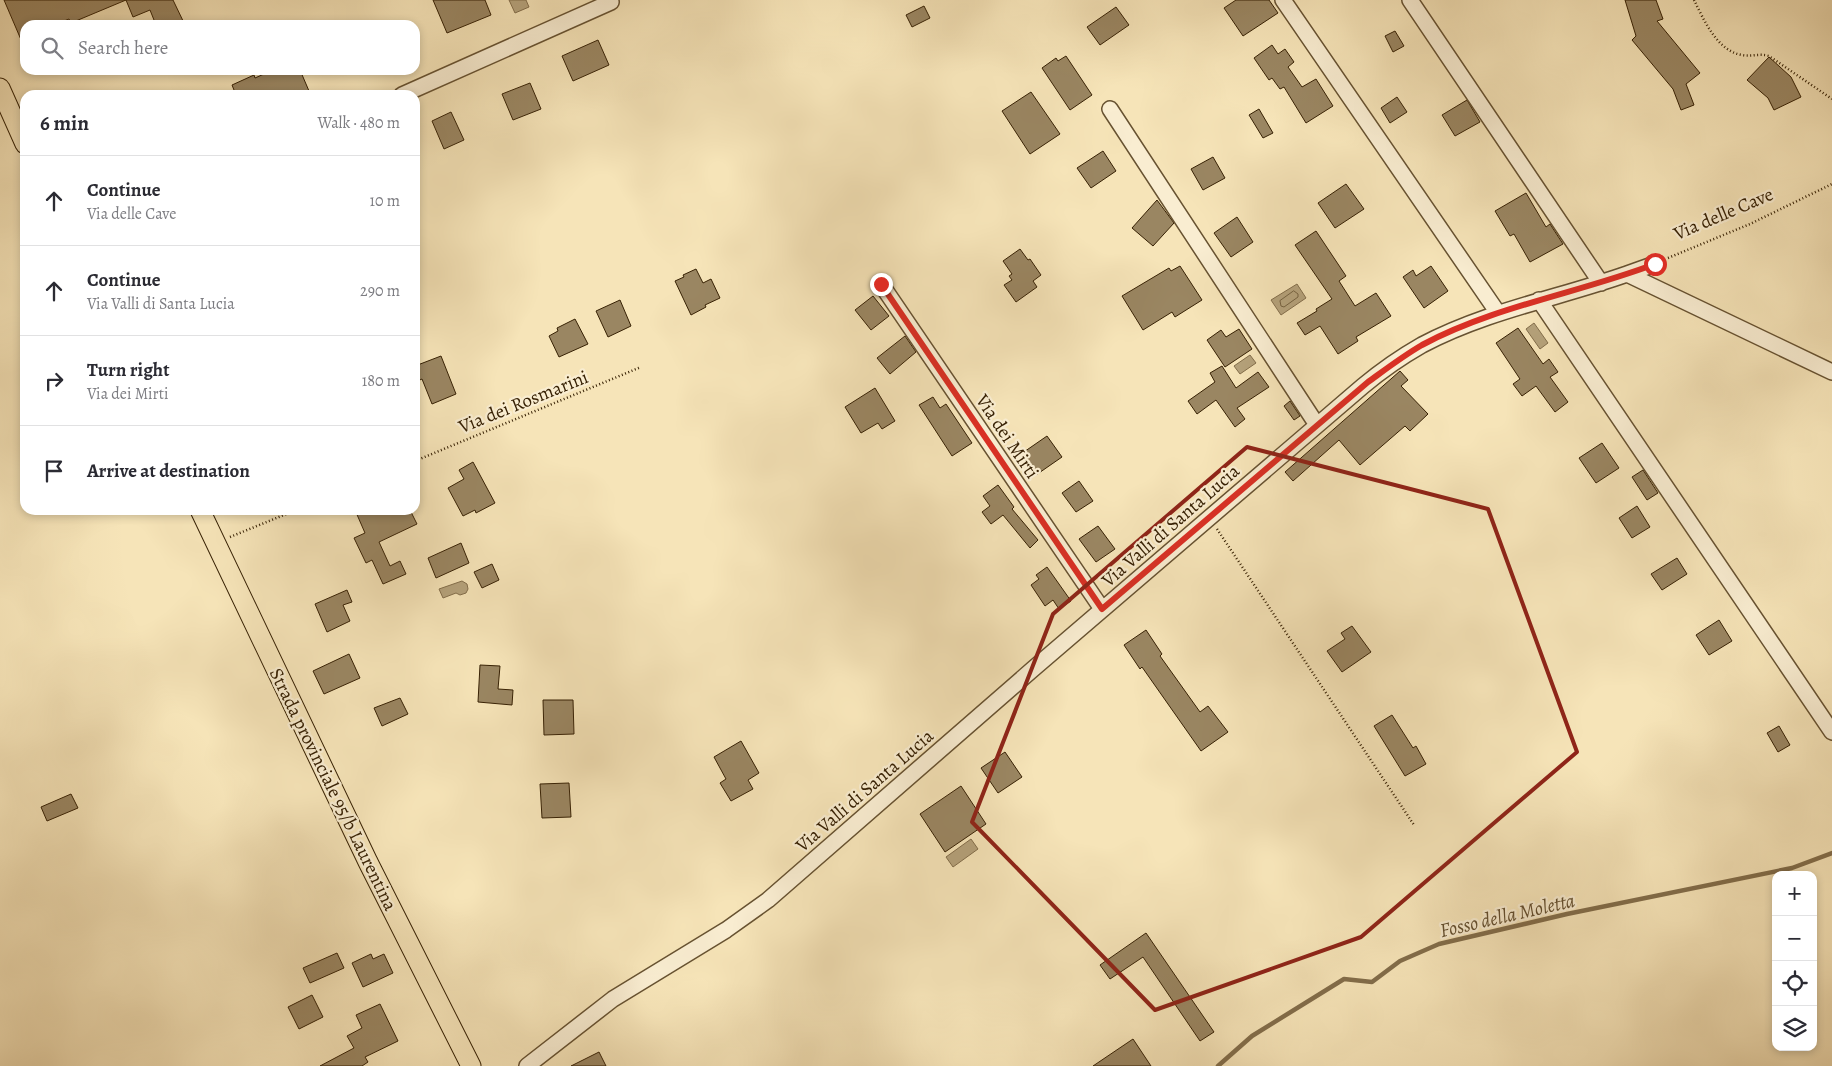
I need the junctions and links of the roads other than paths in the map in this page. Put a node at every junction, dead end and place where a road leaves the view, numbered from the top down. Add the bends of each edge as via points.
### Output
1 (1282, 0) edge
2 (1410, 0) edge
3 (611, 2) dead end
4 (0, 88) edge
5 (413, 90) edge
6 (1110, 109) dead end
7 (20, 133) edge
8 (1655, 264) road end
9 (1627, 274) junction
10 (1601, 282) junction
11 (881, 284) dead end
12 (1539, 300) junction
13 (1498, 314) junction
14 (1832, 372) edge
15 (1317, 425) junction
16 (203, 515) edge
17 (1102, 609) junction
18 (1832, 732) edge
19 (470, 1066) edge
20 (527, 1066) edge

1 - 13 street
2 - 10 street
3 - 5 street
4 - 7 main road
6 - 15 street
8 - 9 street
9 - 10 street, Via Valli di Santa Lucia
9 - 14 street
10 - 12 street, Via Valli di Santa Lucia
11 - 17 street, Via dei Mirti
12 - 13 street, Via Valli di Santa Lucia
12 - 18 street
13 - 15 street, Via Valli di Santa Lucia via 1442,336 1406,355
15 - 17 street, Via Valli di Santa Lucia
16 - 19 main road, Strada provinciale 95/b Laurentina via 368,862
17 - 20 street, Via Valli di Santa Lucia via 768,900 726,930 613,999

